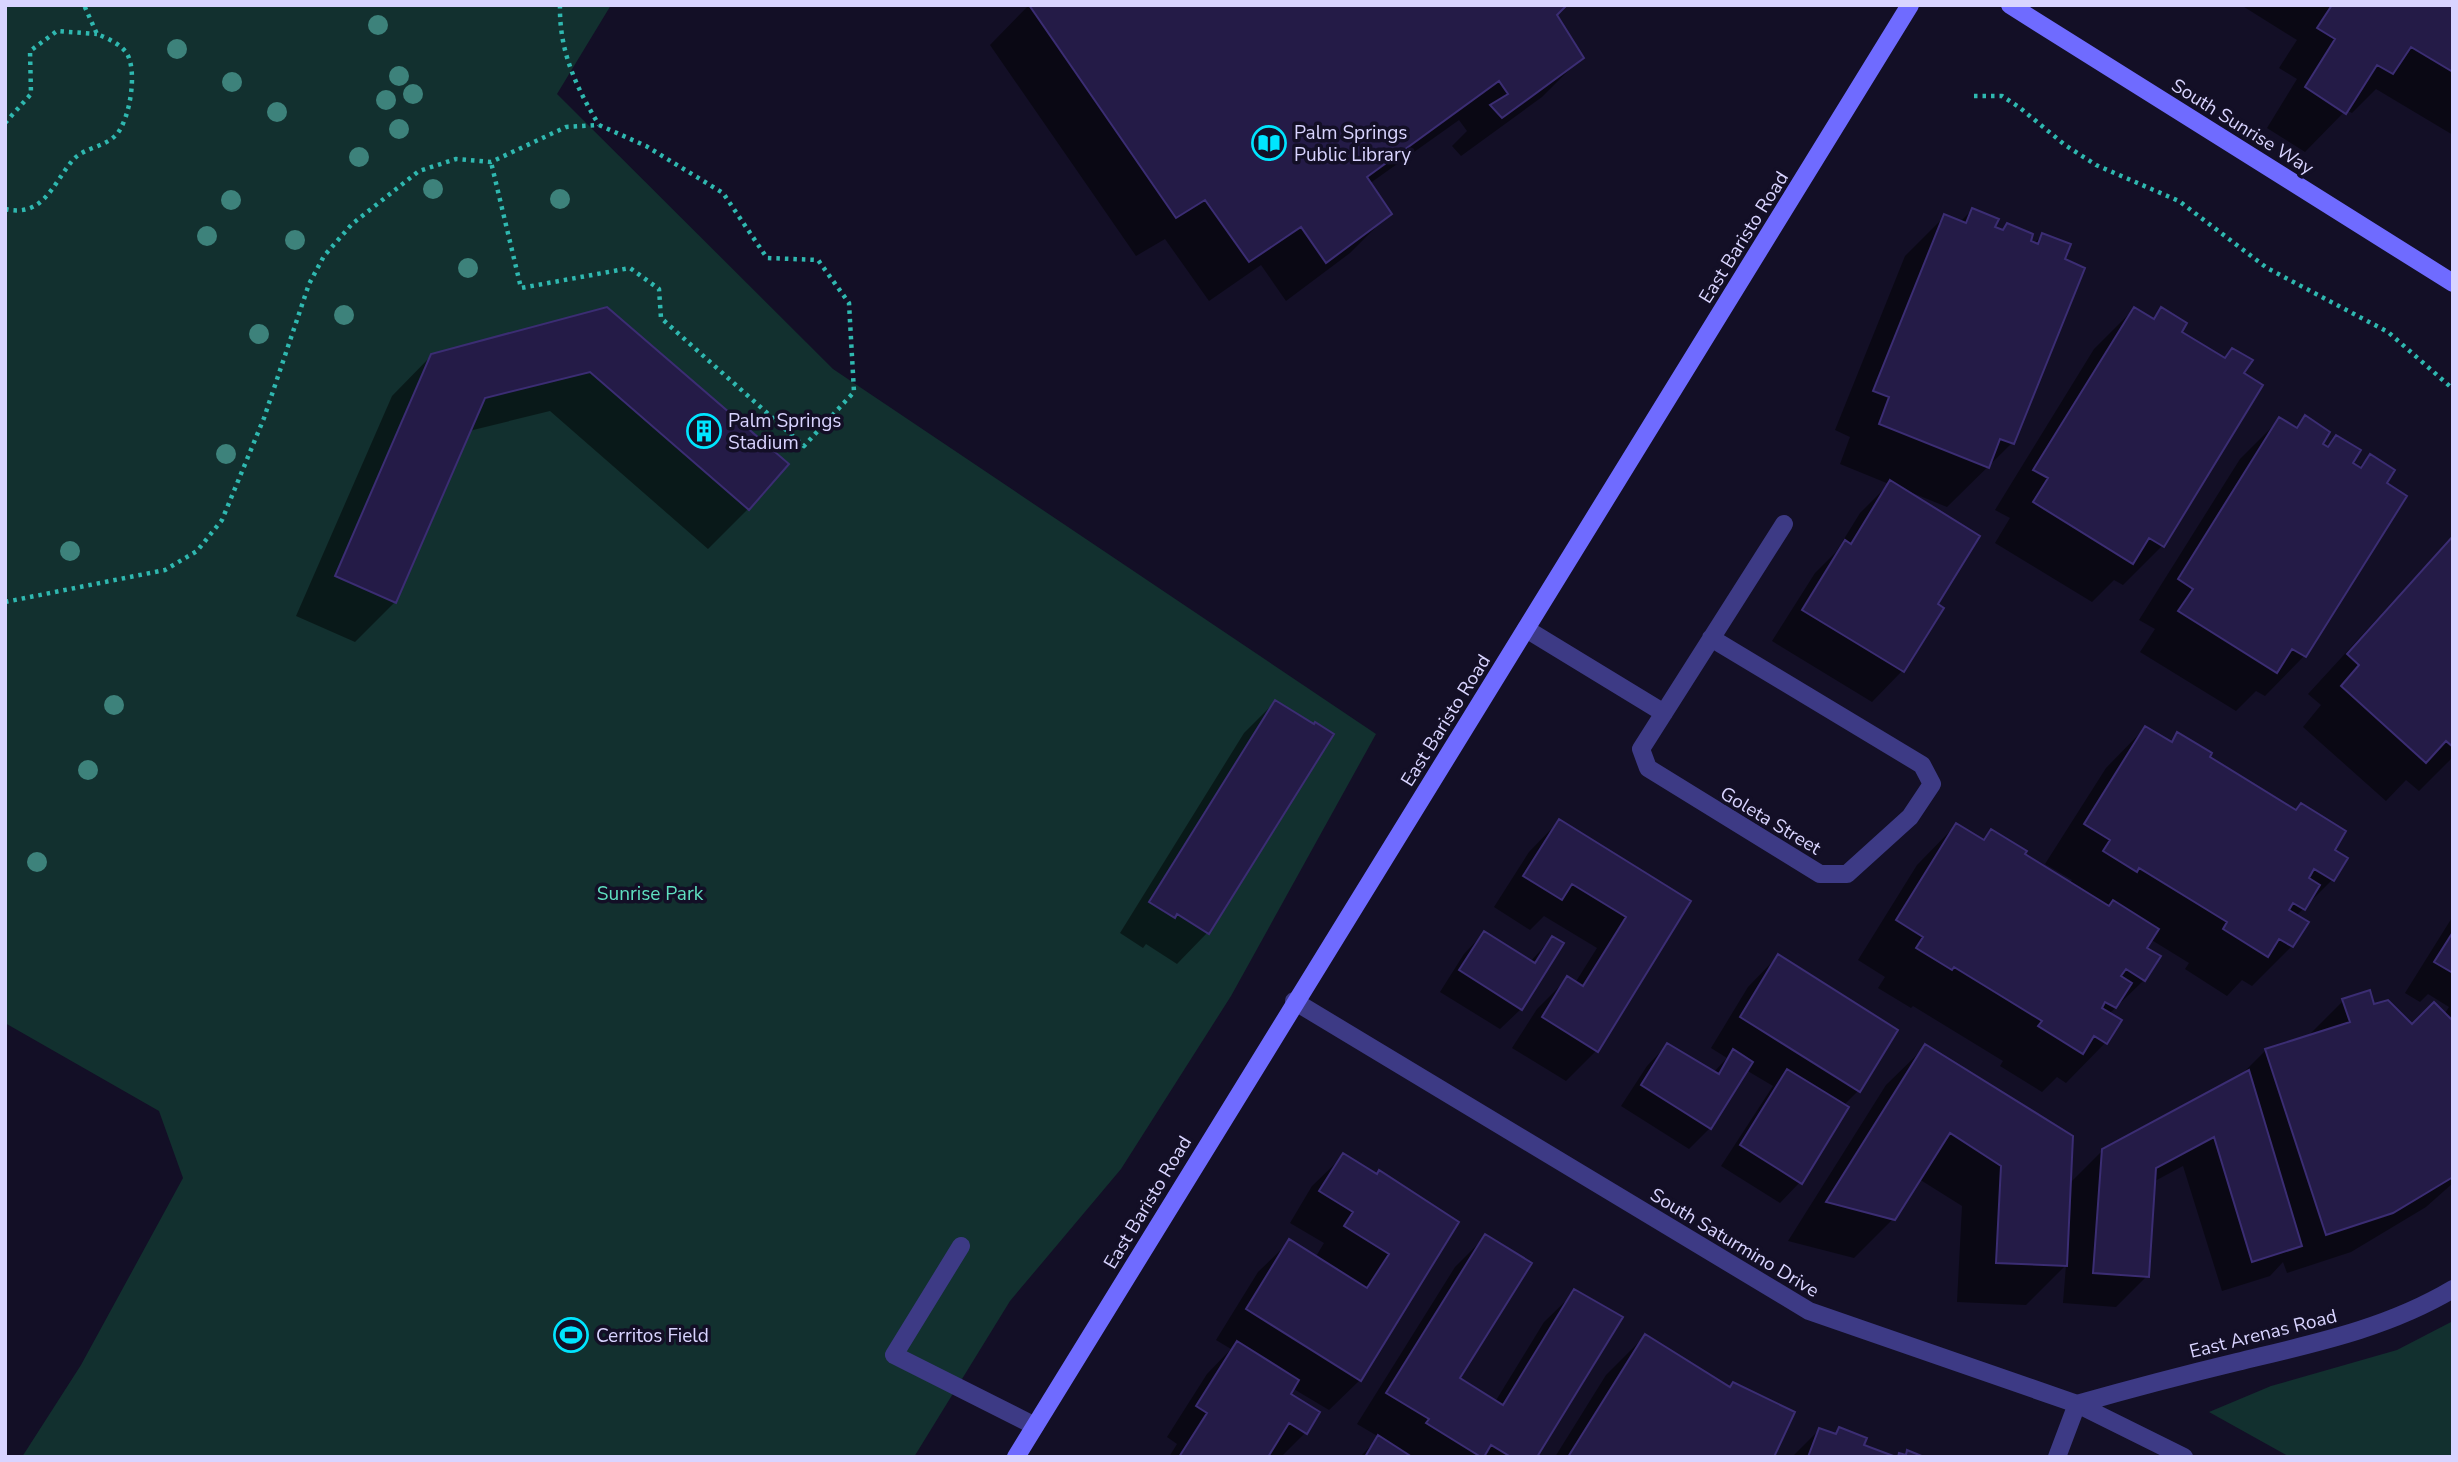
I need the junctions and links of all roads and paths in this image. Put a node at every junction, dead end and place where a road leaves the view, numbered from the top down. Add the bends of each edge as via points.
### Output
1 (84, 5) edge
2 (560, 5) edge
3 (1910, 5) edge
4 (2010, 5) edge
5 (97, 34) junction
6 (1974, 96) dead end
7 (5, 122) edge
8 (599, 125) junction
9 (491, 162) junction
10 (5, 209) edge
11 (2453, 283) edge
12 (2453, 389) edge
13 (1783, 524) dead end
14 (5, 602) edge
15 (1526, 629) junction
16 (1711, 638) junction
17 (1664, 713) junction
18 (1294, 1001) junction
19 (961, 1246) dead end
20 (2453, 1289) edge
21 (2077, 1404) junction
22 (1035, 1426) junction
23 (1016, 1457) edge
24 (2057, 1457) edge
25 (2184, 1457) edge

1 - 5 path
2 - 8 path via 564,47 577,88
3 - 15 street, East Baristo Road
4 - 11 street, South Sunrise Way
5 - 7 path via 57,31 30,51 31,94
5 - 10 path via 126,52 133,67 127,117 116,136 74,157 38,205
6 - 12 path via 2002,96 2096,165 2179,201 2267,268 2388,332
8 - 9 path via 566,127
8 - 9 path via 646,146 723,193 767,258 818,260 849,303 854,392 803,446 661,318 659,289 630,268 522,288
9 - 14 path via 456,159 419,170 352,224 324,256 309,284 264,418 222,520 197,551 165,570
13 - 16 street, Goleta Street
15 - 17 street
15 - 18 street, East Baristo Road
16 - 17 street, Goleta Street
16 - 17 street, Goleta Street via 1923,765 1932,785 1910,817 1847,874 1820,874 1648,768 1641,749
18 - 21 street, South Saturmino Drive via 1809,1311
18 - 22 street, East Baristo Road
19 - 22 street via 894,1355
20 - 21 street, East Arenas Road via 2374,1327
21 - 24 street
21 - 25 street, South Saturmino Drive
22 - 23 street, East Baristo Road

